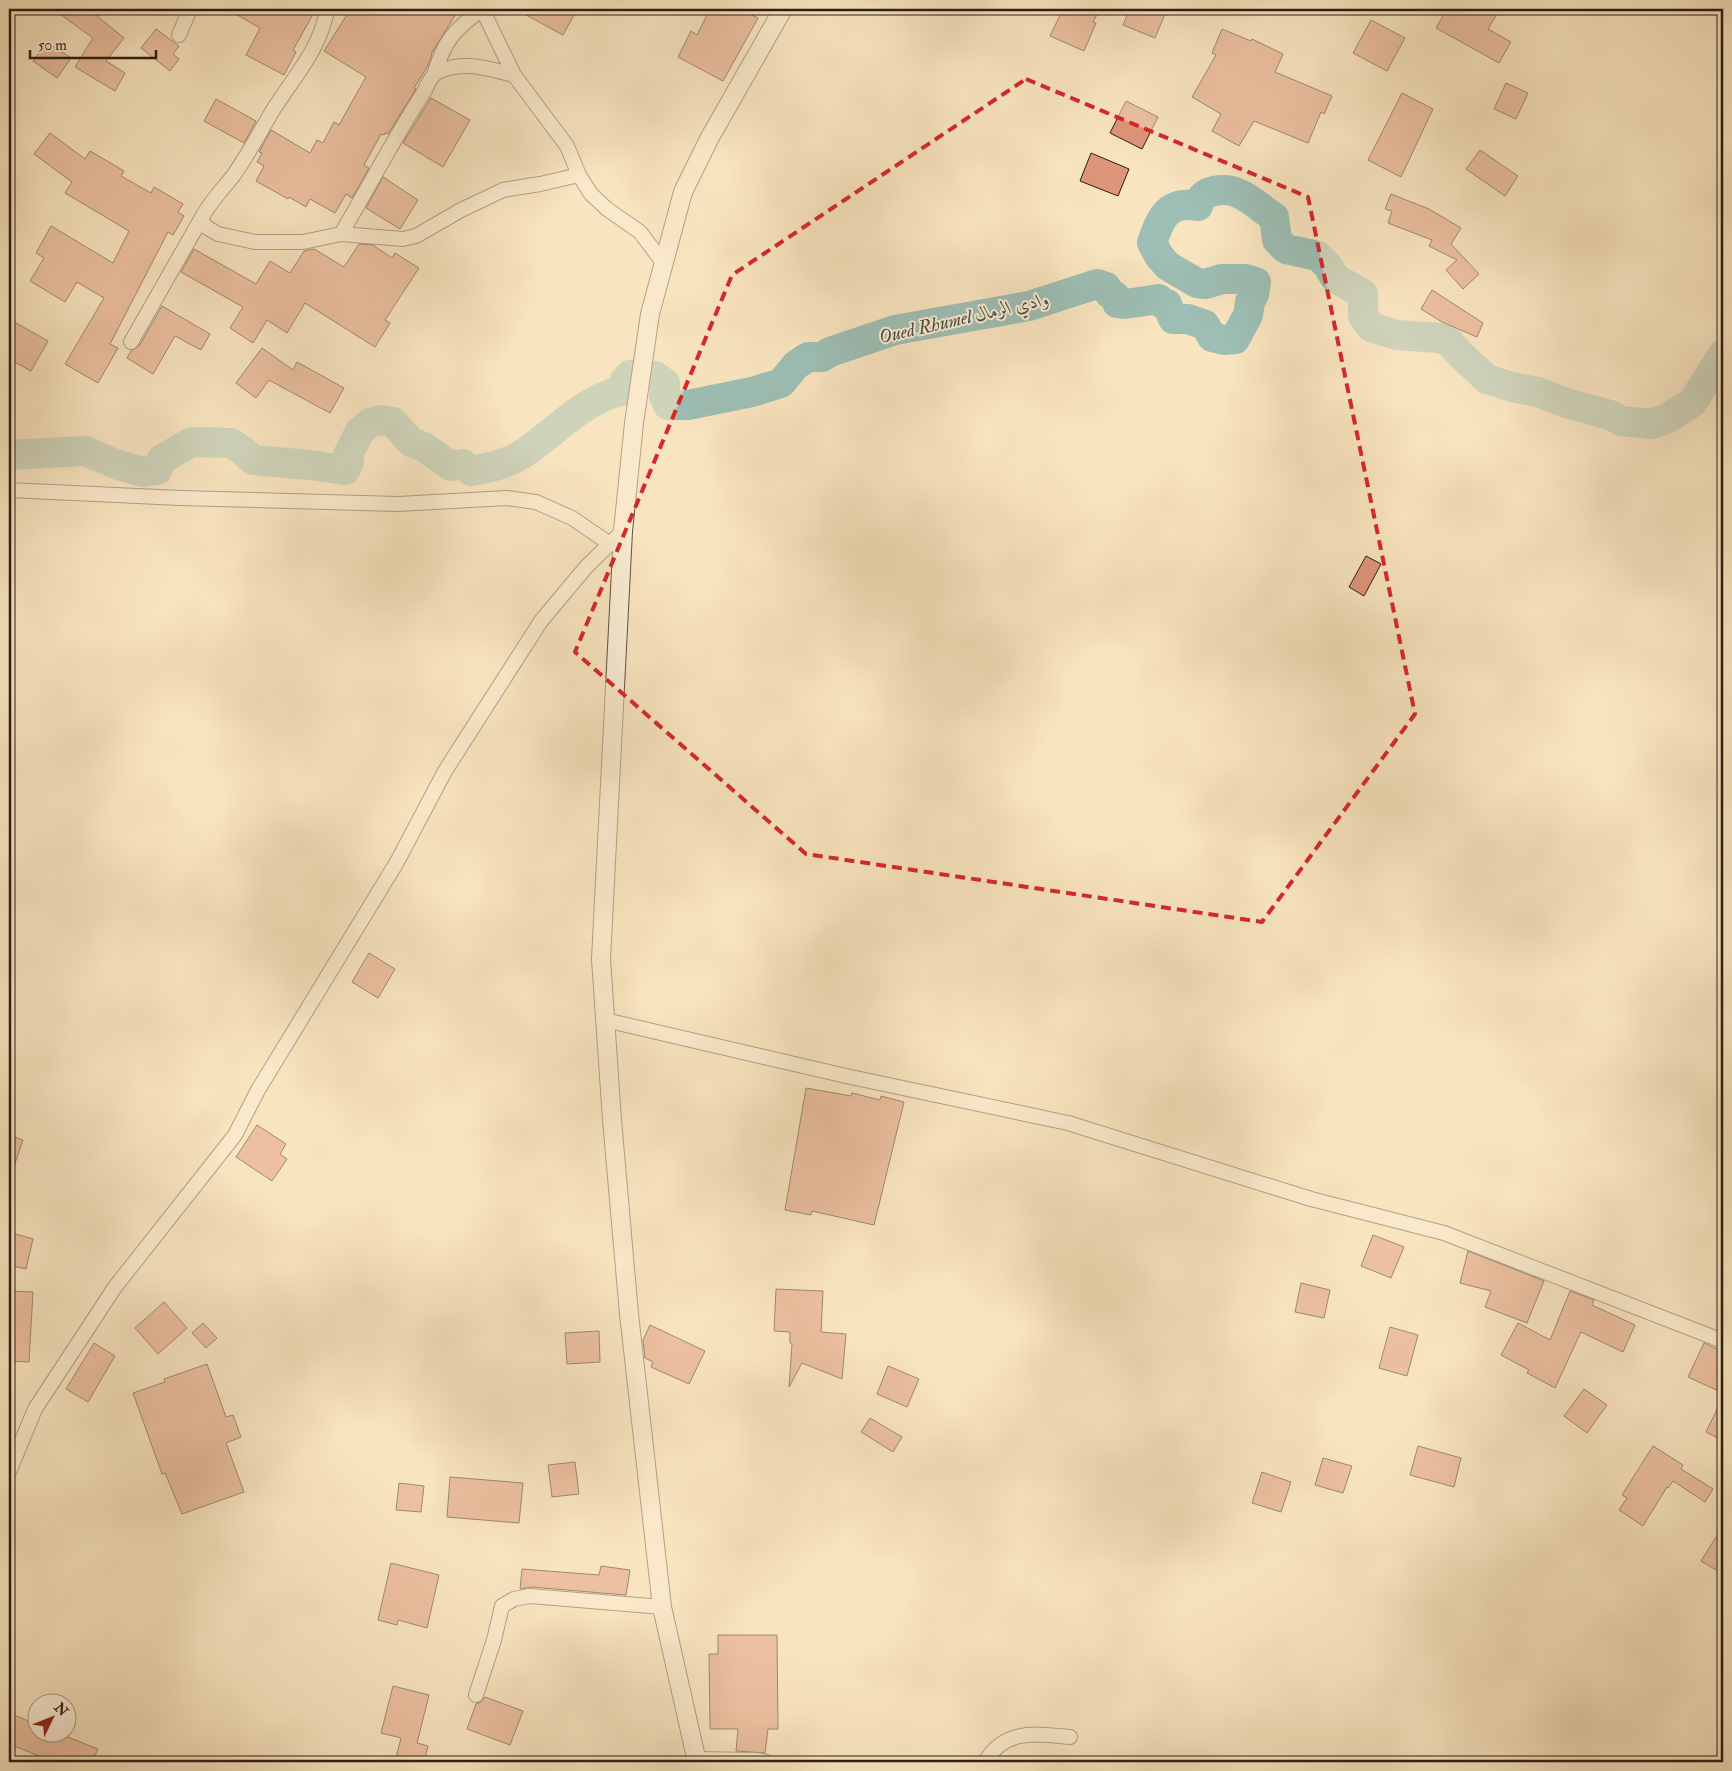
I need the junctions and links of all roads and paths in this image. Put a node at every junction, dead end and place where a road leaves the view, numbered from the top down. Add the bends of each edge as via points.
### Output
1 (190, 9) edge
2 (327, 9) edge
3 (482, 9) edge
4 (783, 9) edge
5 (179, 35) dead end
6 (434, 75) junction
7 (514, 75) junction
8 (579, 176) junction
9 (201, 219) junction
10 (341, 234) junction
11 (664, 264) junction
12 (131, 342) dead end
13 (9, 490) edge
14 (623, 531) junction
15 (610, 544) junction
16 (606, 1020) junction
17 (1723, 1342) edge
18 (9, 1472) edge
19 (662, 1607) junction
20 (476, 1695) dead end
21 (1070, 1737) dead end
22 (697, 1761) edge
23 (767, 1762) edge
24 (985, 1762) edge

1 - 5 street
2 - 9 street via 318,41 303,67 247,156
3 - 6 street via 446,42
3 - 7 street
4 - 11 street via 709,139 683,192
6 - 7 street via 450,67 477,66
6 - 10 street
7 - 8 street via 567,146
8 - 10 street via 503,190 416,236 403,239
8 - 11 street via 607,209 640,232
9 - 10 street via 206,227 218,234 254,242 303,242
9 - 12 street
11 - 14 street via 650,314
13 - 15 street via 398,504 507,498 536,502 572,518
14 - 15 street
14 - 16 street via 601,960
15 - 18 street via 541,621 445,771 397,862 234,1135 116,1286 35,1409
16 - 17 street via 1068,1123 1311,1199 1444,1233
16 - 19 street via 629,1314
19 - 20 street via 530,1596 514,1599 502,1606
19 - 22 street
21 - 24 street via 1031,1734 1009,1740 993,1750
22 - 23 street

